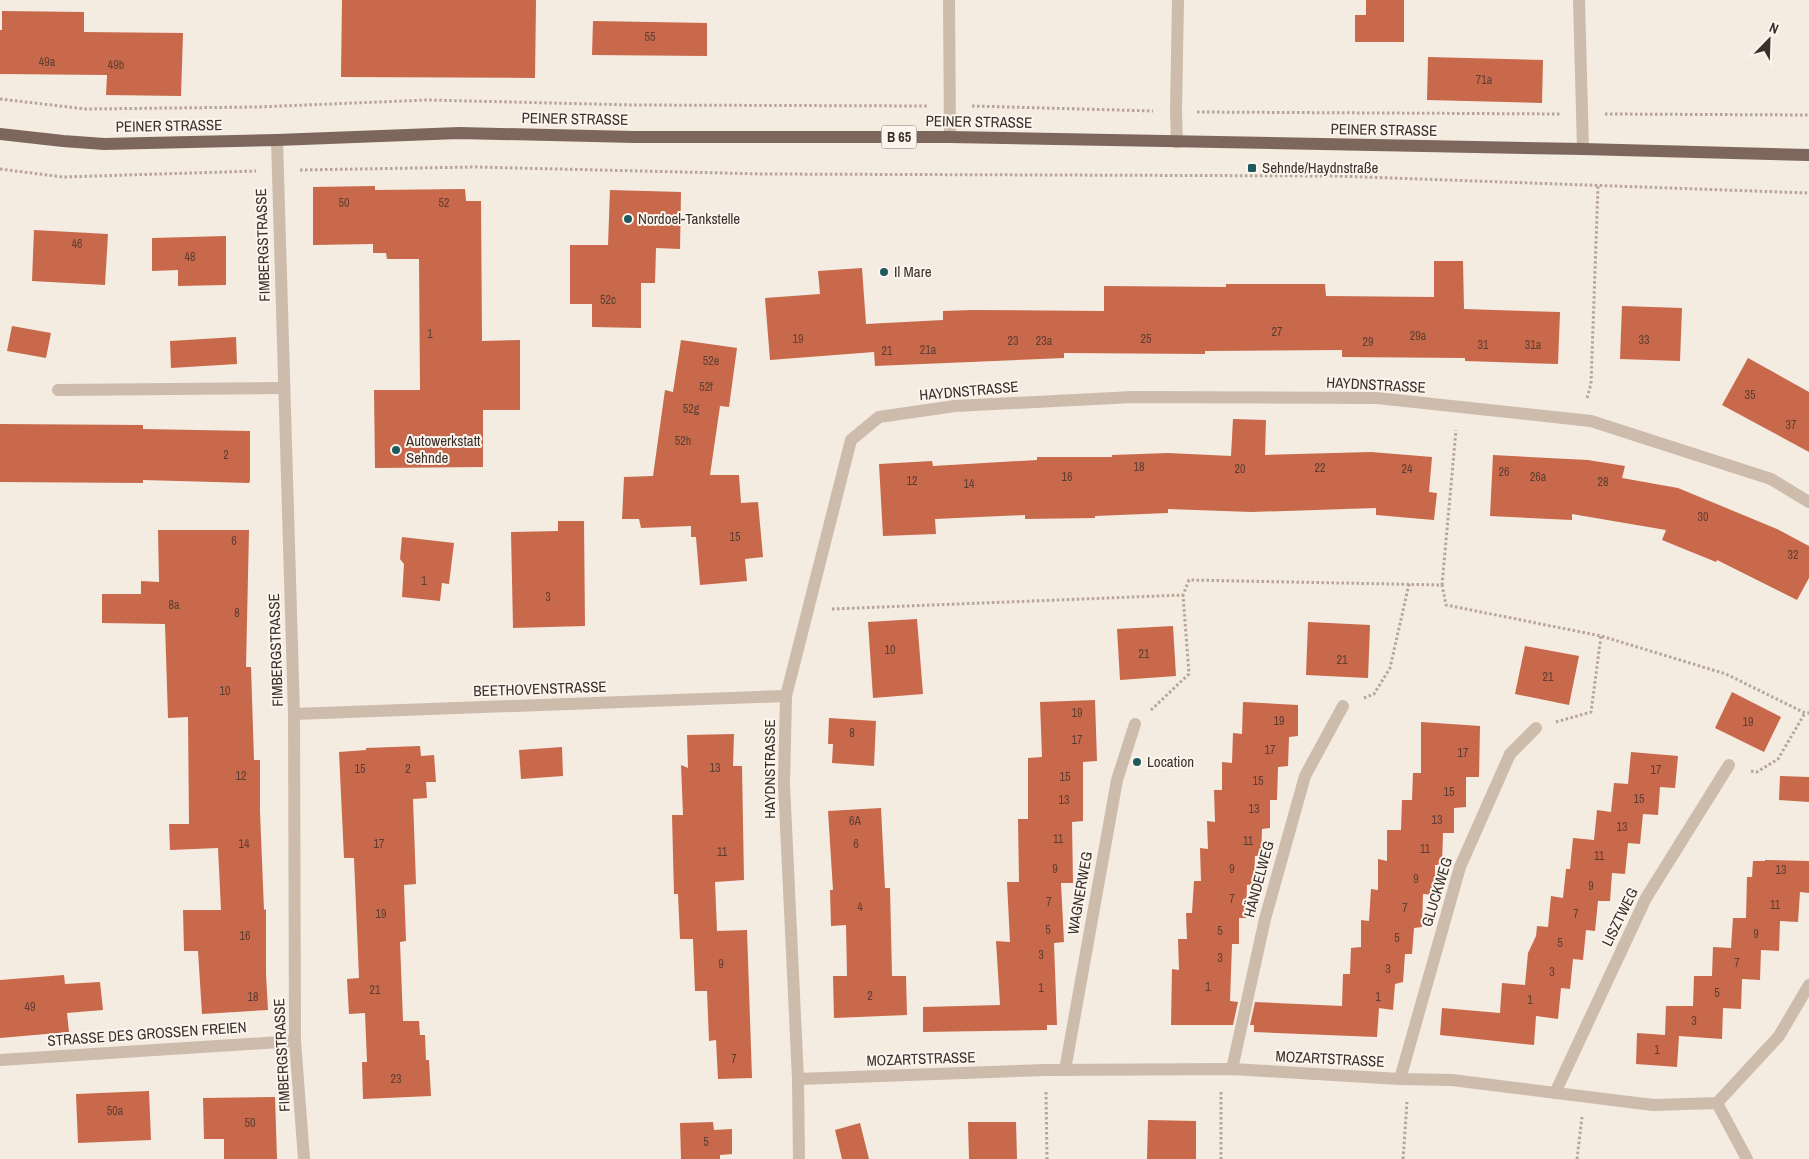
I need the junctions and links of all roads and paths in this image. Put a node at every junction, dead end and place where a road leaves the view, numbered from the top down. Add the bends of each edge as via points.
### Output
1 (949, 0) edge
2 (1178, 0) edge
3 (1579, 0) edge
4 (0, 99) edge
5 (949, 106) junction
6 (1176, 112) junction
7 (1582, 114) junction
8 (1809, 115) edge
9 (0, 134) edge
10 (950, 138) junction
11 (277, 140) junction
12 (1177, 142) junction
13 (1583, 149) junction
14 (1809, 155) edge
15 (0, 168) edge
16 (277, 171) junction
17 (1598, 186) junction
18 (1809, 193) edge
19 (284, 388) junction
20 (58, 390) dead end
21 (1459, 407) junction
22 (1581, 420) junction
23 (1809, 502) edge
24 (1409, 584) junction
25 (1442, 585) junction
26 (1183, 595) junction
27 (807, 610) junction
28 (1601, 636) junction
29 (786, 696) junction
30 (1343, 706) joint
31 (1807, 713) edge
32 (294, 714) junction
33 (1136, 724) joint
34 (1536, 728) joint
35 (1729, 765) joint
36 (1809, 987) edge
37 (295, 1041) junction
38 (0, 1060) edge
39 (1226, 1069) junction
40 (1045, 1070) junction
41 (1065, 1070) junction
42 (798, 1079) junction
43 (1404, 1079) junction
44 (1555, 1092) junction
45 (1584, 1096) junction
46 (1716, 1104) junction
47 (304, 1159) edge
48 (799, 1159) edge
49 (1047, 1159) edge
50 (1221, 1159) edge
51 (1403, 1159) edge
52 (1577, 1159) edge
53 (1747, 1159) edge

1 - 5 street
2 - 6 street
3 - 7 street
4 - 5 path via 86,109 257,107 427,100 634,105
5 - 6 path
5 - 10 street
6 - 7 path
6 - 12 street
7 - 8 path
7 - 13 street
9 - 11 main road, PEINER STRASSE / B 65 via 104,144
10 - 11 main road, PEINER STRASSE / B 65 via 459,134
10 - 12 main road, PEINER STRASSE / B 65
11 - 16 street, FIMBERGSTRASSE
12 - 13 main road, PEINER STRASSE / B 65
13 - 14 main road, PEINER STRASSE / B 65
15 - 16 path via 64,177
16 - 17 path via 475,167 765,174 1326,176
16 - 19 street, FIMBERGSTRASSE
17 - 18 path
17 - 22 path via 1591,384
19 - 20 street
19 - 32 street, FIMBERGSTRASSE
21 - 22 street, HAYDNSTRASSE
21 - 25 path
21 - 27 street, HAYDNSTRASSE via 1377,398 1133,397 955,406 879,417 851,440
22 - 23 street, HAYDNSTRASSE via 1771,479
24 - 25 path
24 - 26 path via 1189,580
24 - 30 path via 1390,668 1374,694
25 - 28 path via 1446,605
26 - 27 path
26 - 33 path via 1189,674
27 - 29 street, HAYDNSTRASSE
28 - 31 path via 1726,674
28 - 34 path via 1591,712
29 - 32 street, BEETHOVENSTRASSE
29 - 42 street, HAYDNSTRASSE via 784,784
30 - 39 street, HÄNDELWEG via 1305,776
31 - 35 path via 1778,759 1757,772
32 - 37 street, FIMBERGSTRASSE
33 - 41 street, WAGNERWEG via 1116,780
34 - 43 street, GLUCKWEG via 1510,754 1460,867
35 - 44 street, LISZTWEG via 1646,898
36 - 46 street via 1779,1036
37 - 38 street, STRASSE DES GROSSEN FREIEN
37 - 47 street, FIMBERGSTRASSE
39 - 41 street, MOZARTSTRASSE
39 - 43 street, MOZARTSTRASSE
39 - 50 path
40 - 41 street, MOZARTSTRASSE
40 - 42 street, MOZARTSTRASSE
40 - 49 path
42 - 48 street, HAYDNSTRASSE
43 - 44 street, MOZARTSTRASSE via 1452,1080
43 - 51 path
44 - 45 street, MOZARTSTRASSE
45 - 46 street, MOZARTSTRASSE via 1653,1105
45 - 52 path
46 - 53 street

